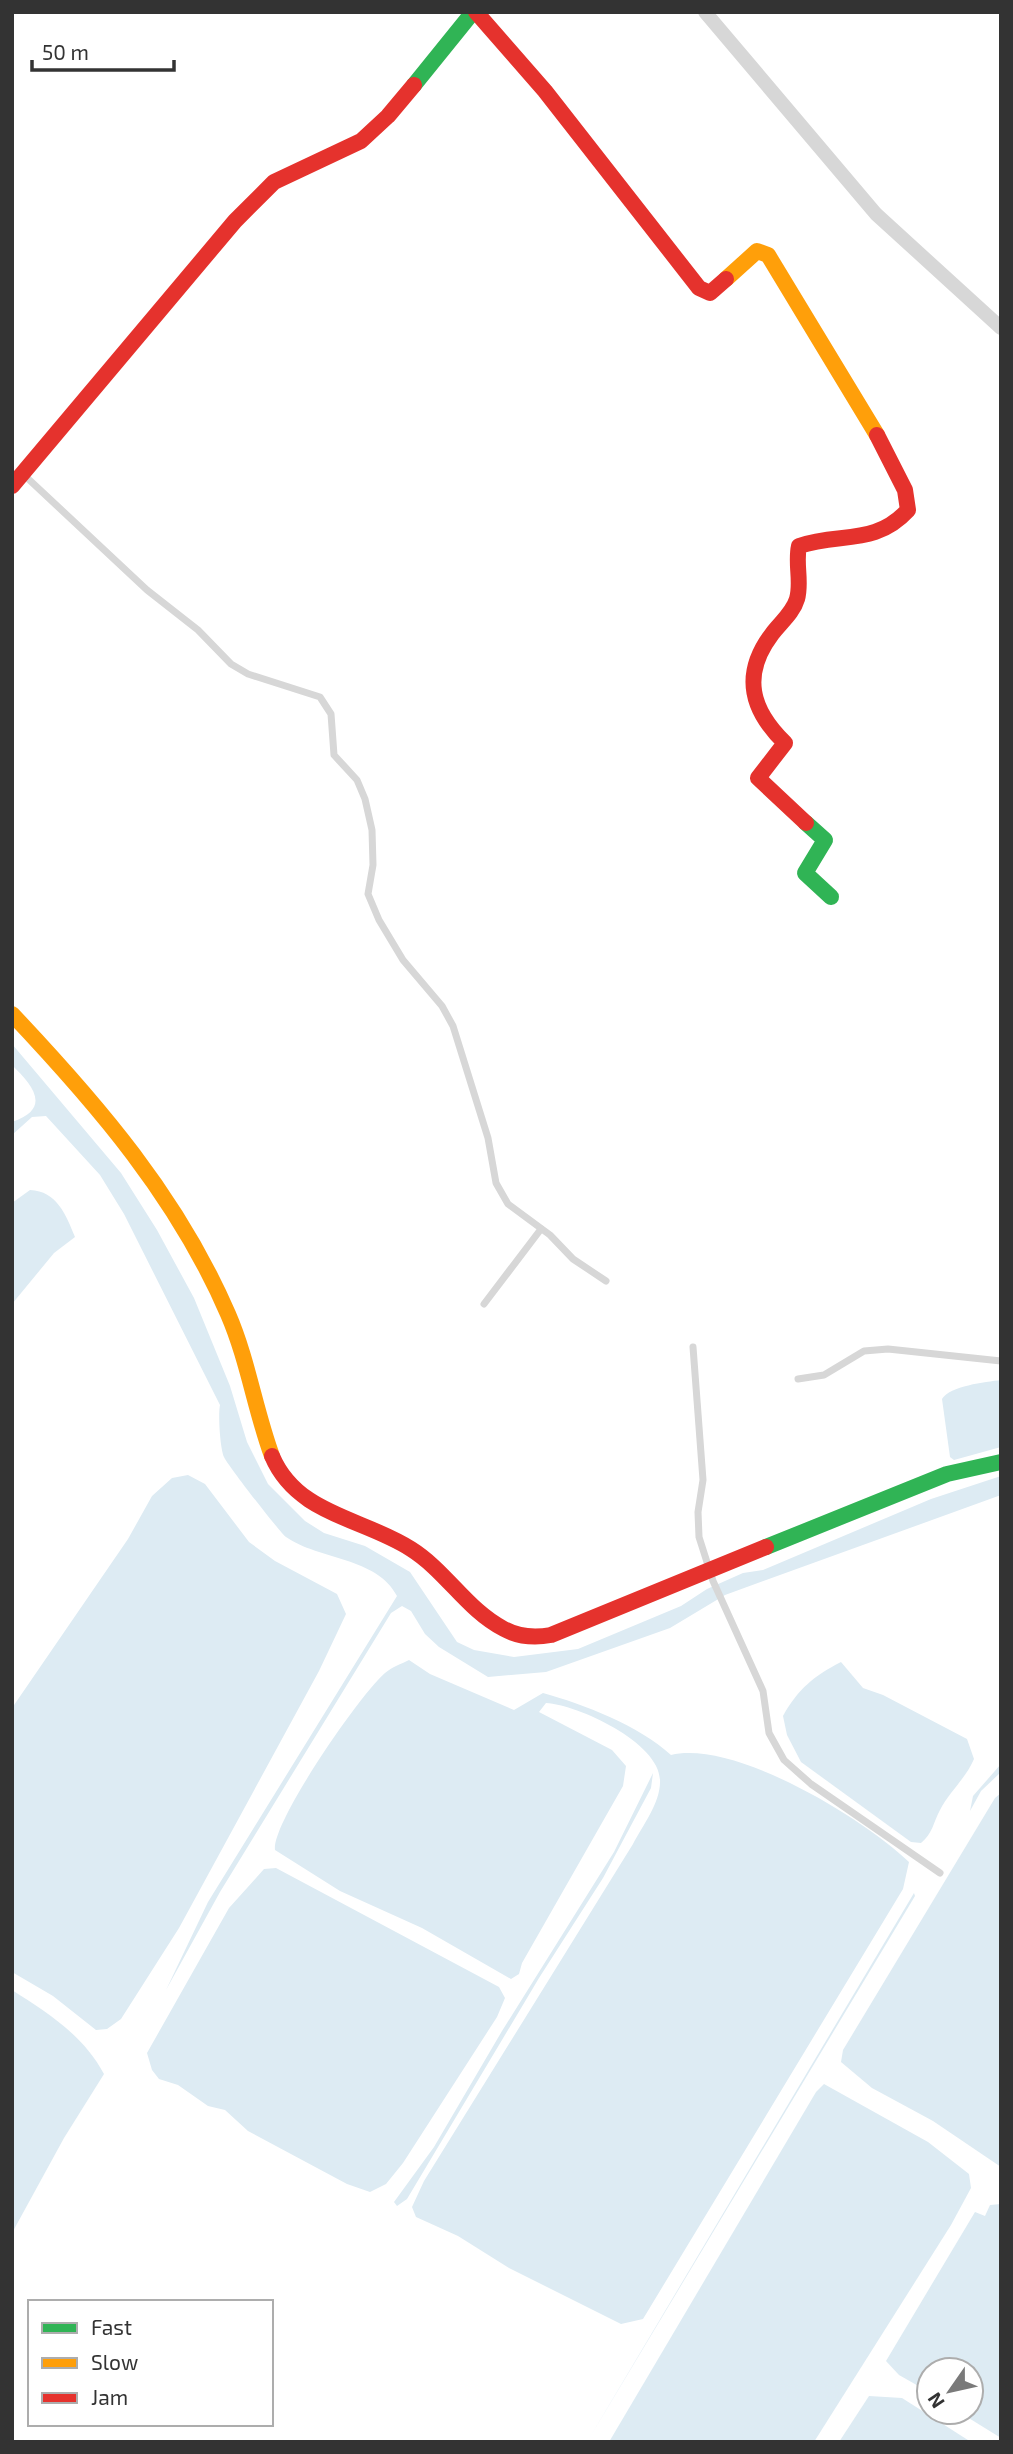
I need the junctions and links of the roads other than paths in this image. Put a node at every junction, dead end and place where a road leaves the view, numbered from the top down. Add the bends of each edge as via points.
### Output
1 (474, 12) edge
2 (705, 12) edge
3 (1001, 328) edge
4 (18, 480) edge
5 (831, 897) dead end
6 (12, 1014) edge
7 (541, 1229) junction
8 (606, 1281) dead end
9 (484, 1304) dead end
10 (693, 1347) dead end
11 (1001, 1361) edge
12 (798, 1379) dead end
13 (1001, 1462) edge
14 (711, 1575) junction
15 (940, 1873) dead end

1 - 4 street via 388,116 361,141 274,182 235,221
1 - 5 street via 545,91 699,288 710,293 757,251 768,255 905,490 908,510 886,533 813,540 799,546 796,603 762,646 753,677 760,716 785,743 758,778 825,840 805,873
2 - 3 street via 876,214
4 - 7 lane via 198,630 231,664 320,697 331,715 334,755 357,780 365,799 372,830 368,894 373,907 403,960 453,1026 488,1139 496,1183 508,1204
6 - 14 street via 103,1111 168,1199 228,1314 273,1458 297,1493 317,1509 363,1524 411,1549 480,1611 519,1636 551,1635
7 - 8 lane
7 - 9 lane
10 - 14 lane via 703,1480 699,1537
11 - 12 lane via 888,1349 864,1351 824,1374
13 - 14 street via 917,1485
14 - 15 lane via 763,1691 769,1733 784,1760 811,1784

